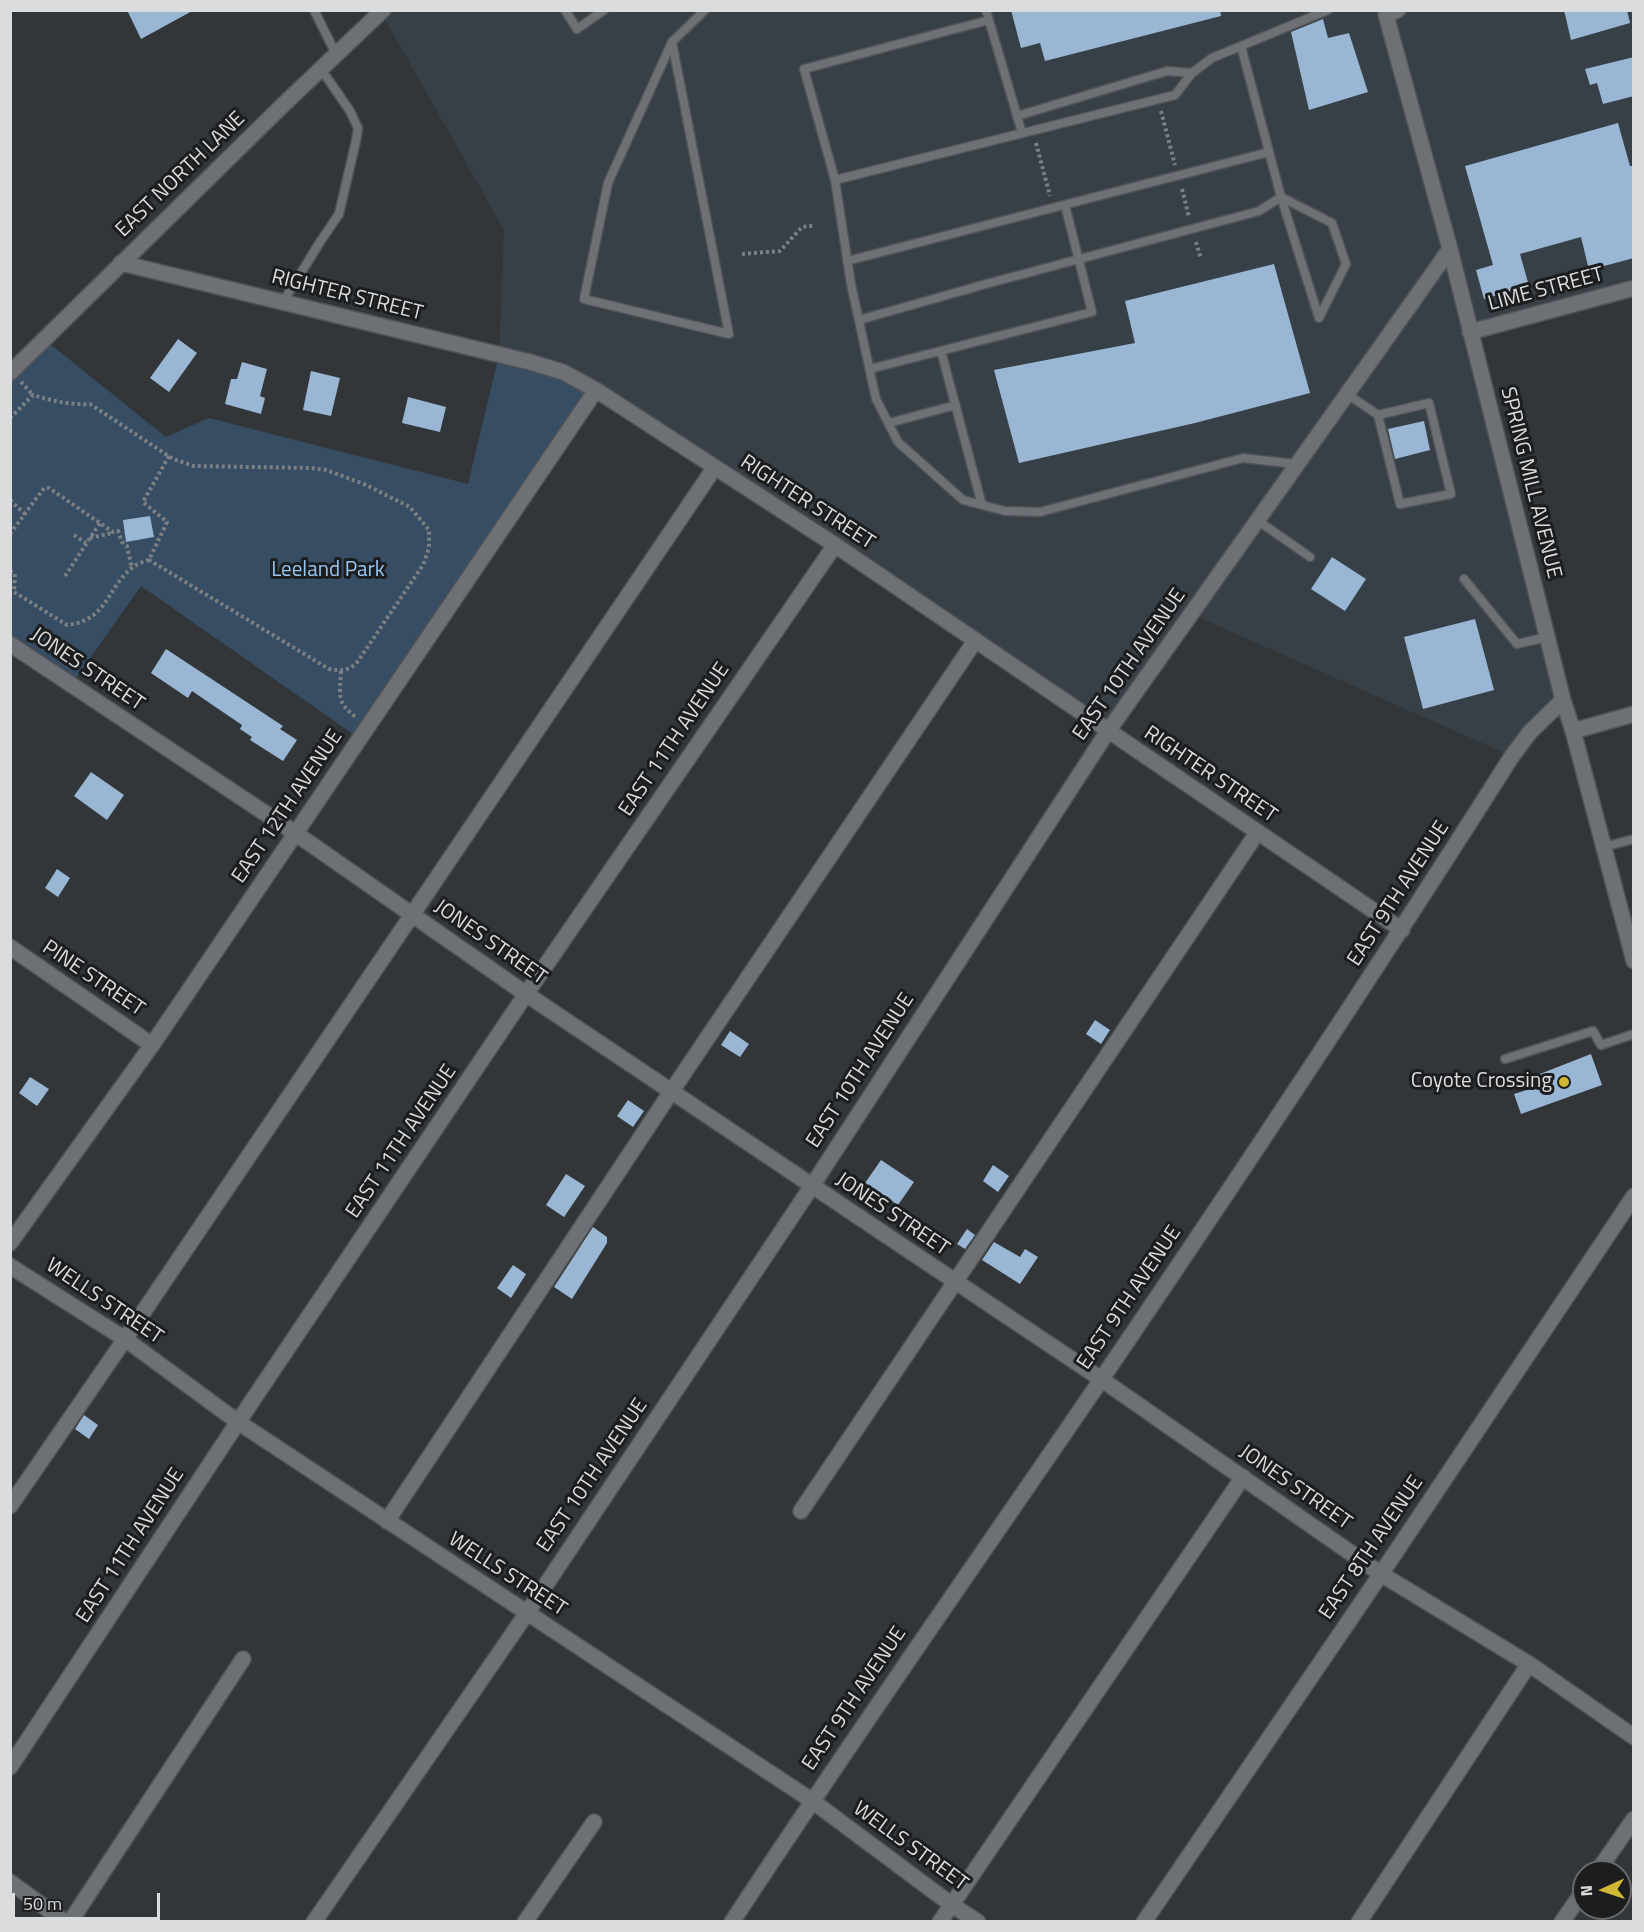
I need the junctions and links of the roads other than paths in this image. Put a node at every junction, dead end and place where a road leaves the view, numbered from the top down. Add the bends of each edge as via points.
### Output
1 (314, 10) edge
2 (383, 10) edge
3 (565, 10) edge
4 (604, 10) edge
5 (705, 10) edge
6 (986, 10) edge
7 (1328, 10) edge
8 (1388, 12) edge
9 (989, 20) junction
10 (672, 42) junction
11 (1241, 46) junction
12 (336, 54) junction
13 (321, 69) junction
14 (1192, 73) junction
15 (1017, 116) junction
16 (1022, 133) junction
17 (1269, 152) junction
18 (835, 180) junction
19 (1281, 197) junction
20 (1065, 205) junction
21 (1450, 249) junction
22 (1079, 259) junction
23 (848, 261) junction
24 (121, 263) junction
25 (1634, 288) edge
26 (284, 303) junction
27 (859, 320) junction
28 (1470, 332) junction
29 (942, 351) junction
30 (870, 369) junction
31 (10, 373) edge
32 (596, 390) junction
33 (1347, 394) junction
34 (956, 405) junction
35 (1378, 415) junction
36 (889, 423) junction
37 (1296, 464) junction
38 (715, 467) junction
39 (982, 505) junction
40 (1257, 520) junction
41 (835, 545) junction
42 (1310, 556) dead end
43 (1464, 579) dead end
44 (1547, 637) junction
45 (975, 641) junction
46 (10, 644) edge
47 (1563, 700) junction
48 (1634, 714) edge
49 (1573, 730) junction
50 (1108, 731) junction
51 (295, 833) junction
52 (1257, 833) junction
53 (1634, 838) edge
54 (1604, 847) junction
55 (411, 914) junction
56 (1402, 930) junction
57 (10, 947) edge
58 (1634, 961) edge
59 (526, 994) junction
60 (1634, 1034) edge
61 (152, 1045) junction
62 (1505, 1059) dead end
63 (671, 1092) junction
64 (812, 1186) junction
65 (1634, 1196) edge
66 (10, 1244) edge
67 (10, 1266) edge
68 (956, 1283) junction
69 (125, 1339) junction
70 (1101, 1379) junction
71 (238, 1422) junction
72 (1243, 1478) junction
73 (10, 1506) edge
74 (801, 1511) dead end
75 (387, 1521) junction
76 (1381, 1574) junction
77 (527, 1613) junction
78 (243, 1659) dead end
79 (1529, 1665) junction
80 (1634, 1737) edge
81 (10, 1767) edge
82 (812, 1800) junction
83 (1634, 1819) edge
84 (594, 1822) dead end
85 (1605, 1860) edge
86 (10, 1882) edge
87 (952, 1905) junction
88 (1572, 1907) edge
89 (67, 1922) edge
90 (314, 1922) edge
91 (525, 1922) edge
92 (732, 1922) edge
93 (940, 1922) edge
94 (978, 1922) edge
95 (1144, 1922) edge
96 (1359, 1922) edge
97 (1562, 1922) edge

1 - 12 lane
2 - 12 street, EAST NORTH LANE
3 - 4 lane via 577,29
5 - 10 lane
6 - 9 lane
7 - 11 lane
8 - 21 street, SPRING MILL AVENUE
9 - 15 lane
9 - 18 lane via 804,69
10 - 10 lane via 608,183 584,299 729,334
11 - 14 lane via 1212,58
11 - 17 lane
12 - 13 street, EAST NORTH LANE
13 - 24 street, EAST NORTH LANE
13 - 26 lane via 350,111 358,128 356,141 339,214
14 - 15 lane via 1167,71
14 - 16 lane via 1175,94
15 - 16 lane
16 - 18 lane
17 - 19 lane
17 - 20 lane
18 - 23 lane
19 - 19 lane via 1332,223 1346,264 1319,318
19 - 22 lane via 1259,211
20 - 22 lane
20 - 23 lane
21 - 28 street, SPRING MILL AVENUE
21 - 33 street, EAST 10TH AVENUE
22 - 27 lane
22 - 29 lane via 1092,312
23 - 27 lane
24 - 26 street, RIGHTER STREET
24 - 31 street, EAST NORTH LANE
25 - 28 street, LIME STREET
26 - 32 street, RIGHTER STREET via 530,362 563,372
27 - 30 lane
28 - 44 street, SPRING MILL AVENUE
29 - 30 lane
29 - 34 lane
30 - 36 lane via 876,399
32 - 38 street, RIGHTER STREET
32 - 51 street, EAST 12TH AVENUE
33 - 35 lane
33 - 37 street, EAST 10TH AVENUE
34 - 36 lane
34 - 39 lane
35 - 35 lane via 1429,403 1450,494 1400,504
36 - 39 lane via 898,442 963,500
37 - 39 lane via 1243,458 1040,512 1005,511
37 - 40 street, EAST 10TH AVENUE
38 - 41 street, RIGHTER STREET
38 - 55 street
40 - 42 lane
40 - 50 street, EAST 10TH AVENUE
41 - 45 street, RIGHTER STREET
41 - 59 street, EAST 11TH AVENUE
43 - 44 lane via 1517,644
44 - 47 street, SPRING MILL AVENUE
45 - 50 street, RIGHTER STREET
45 - 63 street
46 - 51 street, JONES STREET
47 - 49 street, SPRING MILL AVENUE
47 - 56 street, EAST 9TH AVENUE via 1512,756
48 - 49 street
49 - 54 street, SPRING MILL AVENUE
50 - 52 street, RIGHTER STREET
50 - 64 street, EAST 10TH AVENUE
51 - 55 street, JONES STREET
51 - 61 street, EAST 12TH AVENUE
52 - 56 street, RIGHTER STREET
52 - 68 street
53 - 54 lane
54 - 58 street, SPRING MILL AVENUE
55 - 59 street, JONES STREET
55 - 69 street
56 - 70 street, EAST 9TH AVENUE
57 - 61 street, PINE STREET
59 - 63 street, JONES STREET
59 - 71 street, EAST 11TH AVENUE
60 - 62 lane via 1601,1045 1593,1031
61 - 66 street, EAST 12TH AVENUE
63 - 64 street, JONES STREET
63 - 75 street
64 - 68 street, JONES STREET
64 - 77 street, EAST 10TH AVENUE
65 - 76 street, EAST 8TH AVENUE
67 - 69 street, WELLS STREET
68 - 70 street, JONES STREET
68 - 74 street
69 - 71 street, WELLS STREET
69 - 73 street
70 - 72 street, JONES STREET
70 - 82 street, EAST 9TH AVENUE
71 - 75 street, WELLS STREET
71 - 81 street, EAST 11TH AVENUE
72 - 76 street, JONES STREET
72 - 87 street
75 - 77 street, WELLS STREET
76 - 79 street, JONES STREET
76 - 95 street, EAST 8TH AVENUE
77 - 82 street, WELLS STREET
77 - 90 street, EAST 10TH AVENUE
78 - 89 street
79 - 80 street, JONES STREET
79 - 96 street
82 - 87 street, WELLS STREET
82 - 92 street, EAST 9TH AVENUE
83 - 85 street
84 - 91 street
86 - 89 street
87 - 93 street
87 - 94 street, WELLS STREET
88 - 97 street

